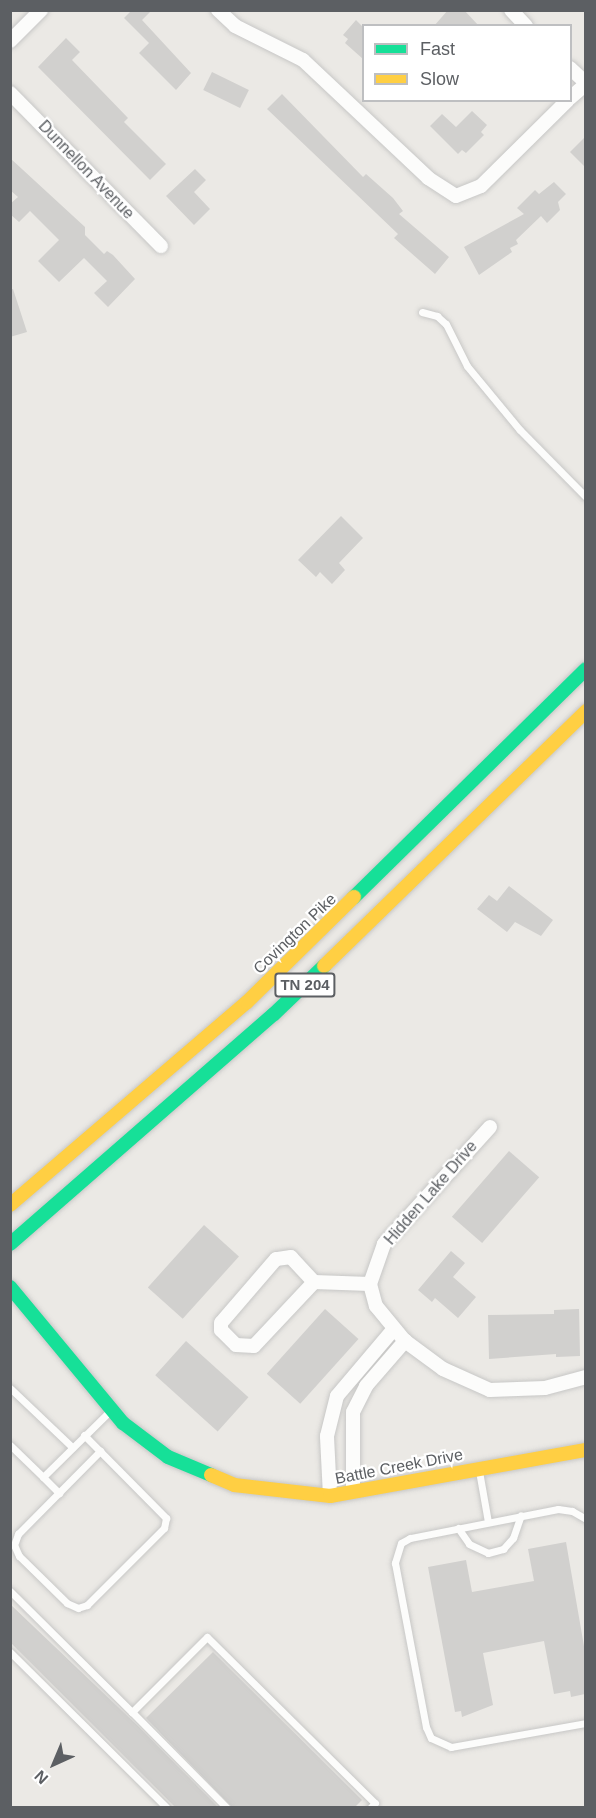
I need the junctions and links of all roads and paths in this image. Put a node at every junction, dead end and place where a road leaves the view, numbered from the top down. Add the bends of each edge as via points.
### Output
1 (41, 10) edge
2 (218, 10) edge
3 (511, 10) edge
4 (524, 24) edge
5 (10, 41) edge
6 (572, 70) edge
7 (585, 83) edge
8 (10, 93) edge
9 (572, 96) edge
10 (566, 102) edge
11 (161, 246) dead end
12 (422, 312) dead end
13 (585, 497) edge
14 (582, 678) edge
15 (585, 711) edge
16 (490, 1127) dead end
17 (10, 1205) edge
18 (10, 1244) edge
19 (314, 1282) junction
20 (369, 1284) junction
21 (10, 1287) edge
22 (393, 1330) junction
23 (405, 1341) junction
24 (585, 1377) edge
25 (10, 1388) edge
26 (112, 1409) junction
27 (84, 1435) junction
28 (10, 1445) edge
29 (72, 1447) junction
30 (585, 1449) edge
31 (100, 1451) junction
32 (478, 1469) junction
33 (43, 1477) junction
34 (353, 1491) junction
35 (59, 1493) junction
36 (330, 1496) junction
37 (521, 1515) junction
38 (585, 1519) edge
39 (488, 1522) junction
40 (458, 1528) junction
41 (10, 1591) edge
42 (10, 1652) edge
43 (132, 1712) junction
44 (585, 1723) edge
45 (167, 1808) edge
46 (227, 1808) edge
47 (370, 1808) edge

1 - 5 street
2 - 10 street via 235,26 303,60 428,178 456,196 481,186
3 - 4 street
6 - 7 street
7 - 9 street
8 - 11 street, Dunnellon Avenue
12 - 13 lane via 438,316 446,324 467,366 520,430
14 - 17 main road, Covington Pike / TN 204 via 293,965
15 - 18 main road, TN 204 via 198,1084
16 - 20 street, Hidden Lake Drive via 384,1244
19 - 19 street via 254,1346 236,1346 221,1330 222,1323 276,1259 291,1257
19 - 20 street
20 - 22 street via 376,1306
21 - 26 main road, Battle Creek Drive
22 - 23 street
22 - 36 street via 337,1396 327,1436
23 - 24 street via 443,1369 490,1390 545,1388
23 - 34 street via 366,1386 353,1412
25 - 29 lane
26 - 27 lane
26 - 36 main road, Battle Creek Drive via 123,1423 168,1457 234,1485
27 - 29 lane
27 - 31 lane
28 - 33 lane
29 - 33 lane
30 - 32 main road, Battle Creek Drive
31 - 35 lane
31 - 35 lane via 166,1518 164,1528 87,1605 78,1608 59,1596 19,1556 15,1545 18,1534
32 - 34 main road, Battle Creek Drive
32 - 39 lane
33 - 35 lane
34 - 36 main road, Battle Creek Drive
37 - 38 lane via 558,1509
37 - 39 lane
37 - 40 lane via 513,1538 503,1549 488,1552 469,1544
39 - 40 lane
40 - 44 lane via 410,1538 396,1552 431,1738 451,1747
41 - 43 lane
42 - 45 lane
43 - 46 lane
43 - 47 lane via 207,1637 375,1803

